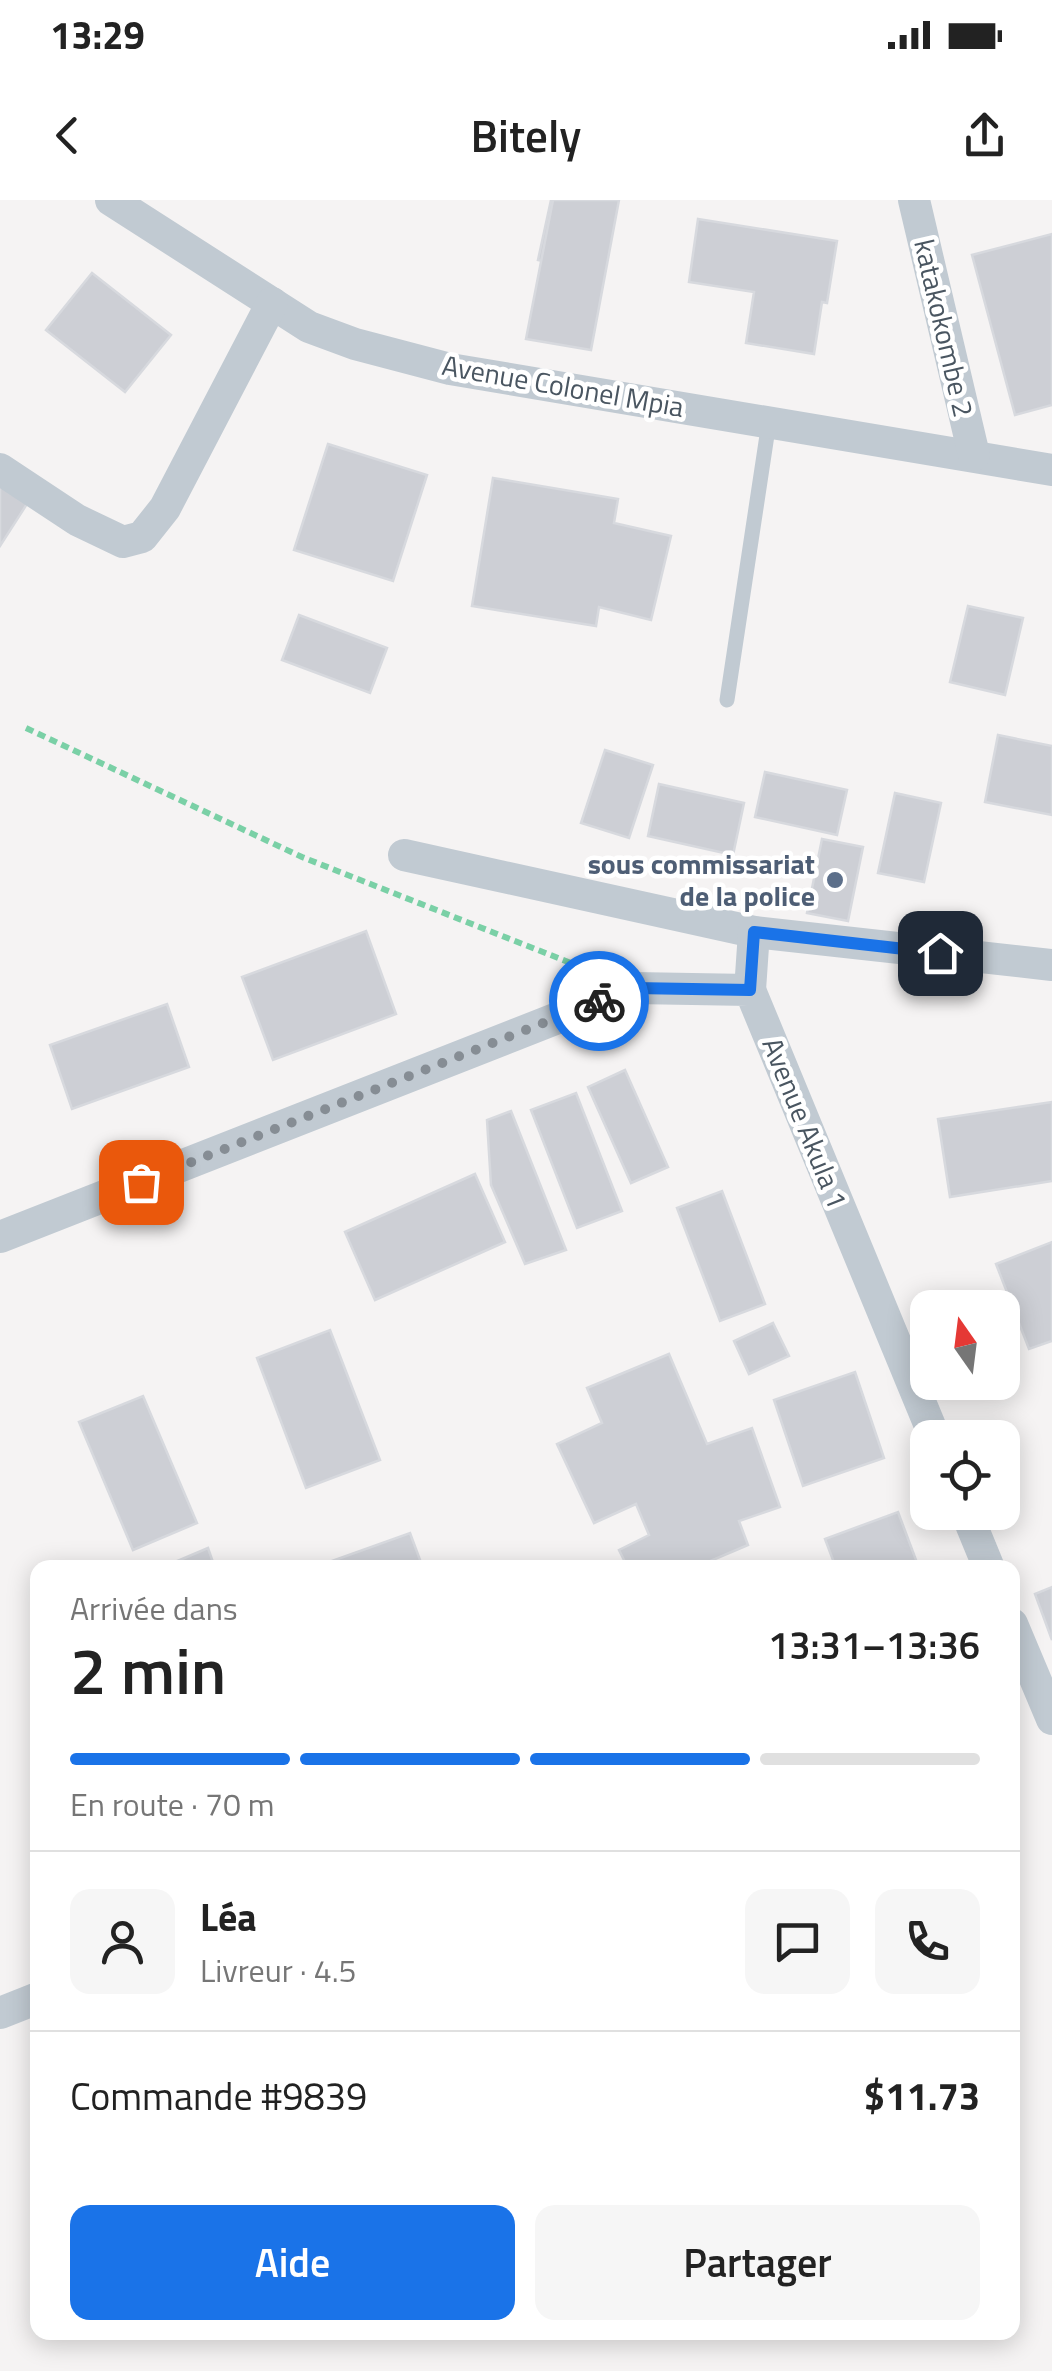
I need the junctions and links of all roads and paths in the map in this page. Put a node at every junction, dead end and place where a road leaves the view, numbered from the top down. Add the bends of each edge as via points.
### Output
1 (111, 200) edge
2 (914, 200) edge
3 (272, 303) junction
4 (770, 421) junction
5 (974, 455) junction
6 (0, 469) edge
7 (1052, 470) edge
8 (727, 700) dead end
9 (26, 728) dead end
10 (404, 855) dead end
11 (754, 932) junction
12 (1052, 965) edge
13 (634, 988) junction
14 (750, 990) junction
15 (0, 1237) edge
16 (928, 1420) edge
17 (973, 1530) edge
18 (986, 1560) edge
19 (1020, 1643) edge
20 (1052, 1719) edge
21 (30, 2001) edge
22 (0, 2013) edge

1 - 3 street, Avenue Colonel Mpia
2 - 5 street, katakokombe 2
3 - 4 street, Avenue Colonel Mpia via 308,327 450,369
3 - 6 street via 165,508 142,537 123,542 77,520
4 - 5 street, Avenue Colonel Mpia
4 - 8 lane
5 - 7 street, Avenue Colonel Mpia
9 - 13 path via 302,856
10 - 11 street
11 - 12 street
11 - 14 street
13 - 14 street
13 - 15 street
14 - 16 street, Avenue Akula 1
17 - 18 street
19 - 20 street
21 - 22 street

